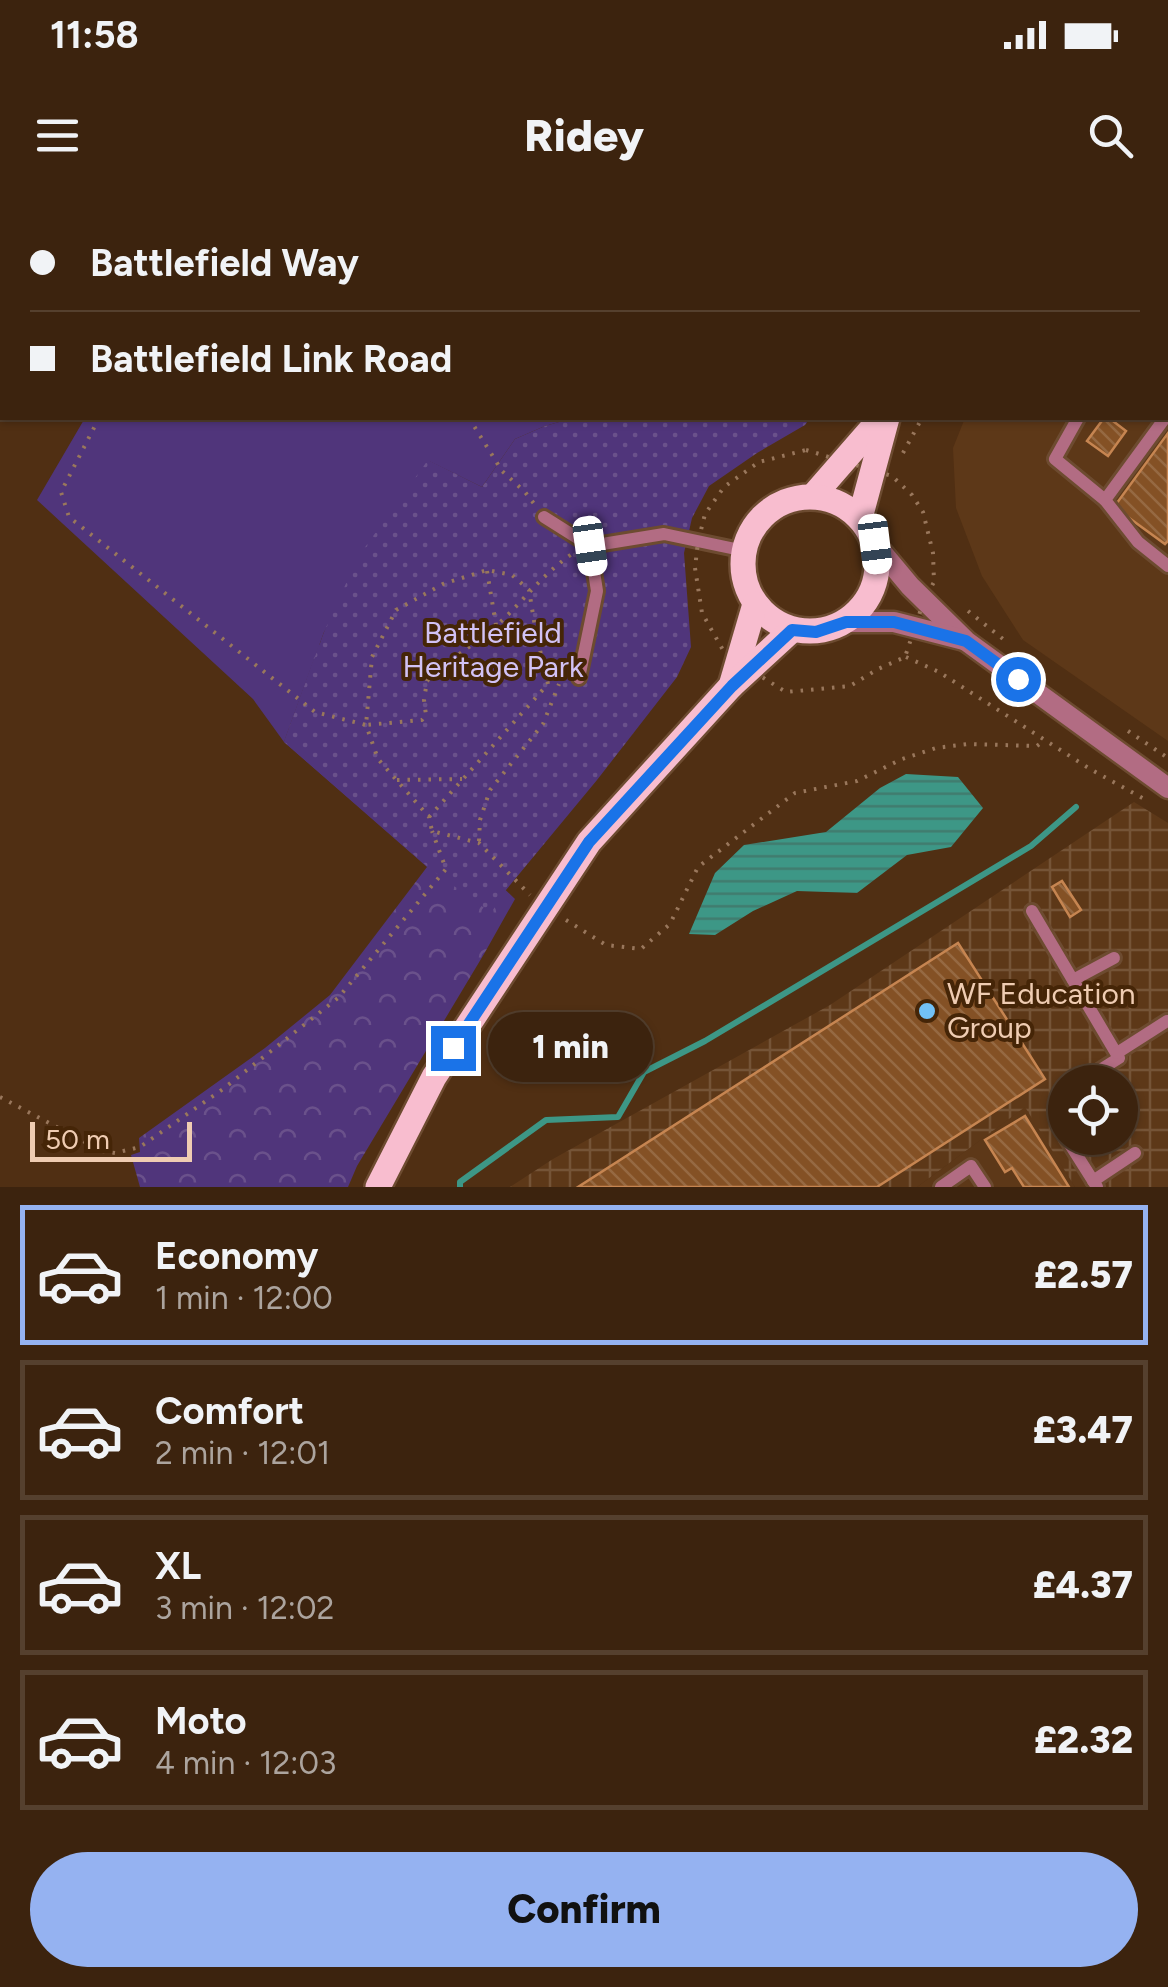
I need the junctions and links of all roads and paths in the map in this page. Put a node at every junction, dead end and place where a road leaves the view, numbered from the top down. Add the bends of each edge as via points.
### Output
1 (99, 420) edge
2 (470, 420) edge
3 (882, 420) edge
4 (884, 420) edge
5 (921, 420) edge
6 (1077, 420) edge
7 (1163, 420) edge
8 (821, 454) dead end
9 (813, 496) junction
10 (1106, 500) junction
11 (544, 516) joint
12 (860, 518) junction
13 (700, 533) dead end
14 (875, 544) junction
15 (590, 546) junction
16 (745, 552) junction
17 (696, 557) dead end
18 (1168, 566) edge
19 (487, 570) junction
20 (932, 587) dead end
21 (530, 590) junction
22 (755, 604) junction
23 (962, 606) dead end
24 (846, 622) junction
25 (496, 625) junction
26 (792, 630) junction
27 (966, 641) junction
28 (723, 650) dead end
29 (1019, 652) dead end
30 (579, 678) dead end
31 (558, 684) dead end
32 (732, 686) junction
33 (786, 692) dead end
34 (366, 725) junction
35 (1125, 728) dead end
36 (1045, 740) junction
37 (1168, 758) edge
38 (462, 779) junction
39 (396, 780) junction
40 (1162, 797) edge
41 (429, 817) junction
42 (432, 831) junction
43 (478, 842) junction
44 (530, 895) dead end
45 (1032, 911) dead end
46 (557, 915) dead end
47 (1114, 958) dead end
48 (1073, 980) junction
49 (1166, 1022) edge
50 (1117, 1053) junction
51 (1108, 1065) edge
52 (0, 1098) edge
53 (1077, 1155) edge
54 (1132, 1155) edge
55 (1095, 1184) edge
56 (378, 1187) edge
57 (942, 1187) edge
58 (985, 1187) edge

1 - 34 path via 61,492 69,517 314,712
2 - 11 path via 498,466
3 - 9 main road
4 - 12 main road
5 - 20 path via 889,475 923,512 933,552
6 - 10 lane via 1055,459
7 - 10 lane
8 - 13 path via 806,450 759,462 724,487
9 - 12 main road via 836,501
9 - 16 main road via 780,503 757,522
10 - 18 lane via 1138,542
11 - 15 lane
12 - 14 main road
14 - 24 main road via 872,592
14 - 27 street
15 - 16 lane via 664,534
15 - 21 path via 548,570
15 - 30 lane via 597,591
16 - 22 main road via 744,578
17 - 28 path via 702,613
19 - 21 path via 512,575
19 - 25 path
19 - 34 path via 396,610 372,656
21 - 25 path
21 - 38 path via 548,684
22 - 26 main road
22 - 32 main road
23 - 29 path
24 - 26 main road via 816,632
24 - 27 street via 894,622
25 - 34 path via 427,681 422,720
26 - 32 main road
27 - 40 street
31 - 43 path via 543,724 490,790
32 - 56 main road via 589,842 434,1077
33 - 36 path via 850,686 906,654
34 - 39 path via 378,759
35 - 37 path
36 - 40 path via 1090,769
36 - 46 path via 1037,746 936,748 857,781 795,793 698,867 670,924 641,949 606,944
38 - 39 path
38 - 41 path
39 - 41 path
41 - 42 path
42 - 43 path
42 - 52 path via 446,869 338,998 140,1147 102,1151
43 - 44 path
45 - 48 lane
47 - 48 lane
48 - 50 lane
49 - 50 lane
50 - 51 lane via 1120,1058
53 - 55 lane
54 - 55 lane
57 - 58 lane via 972,1166

